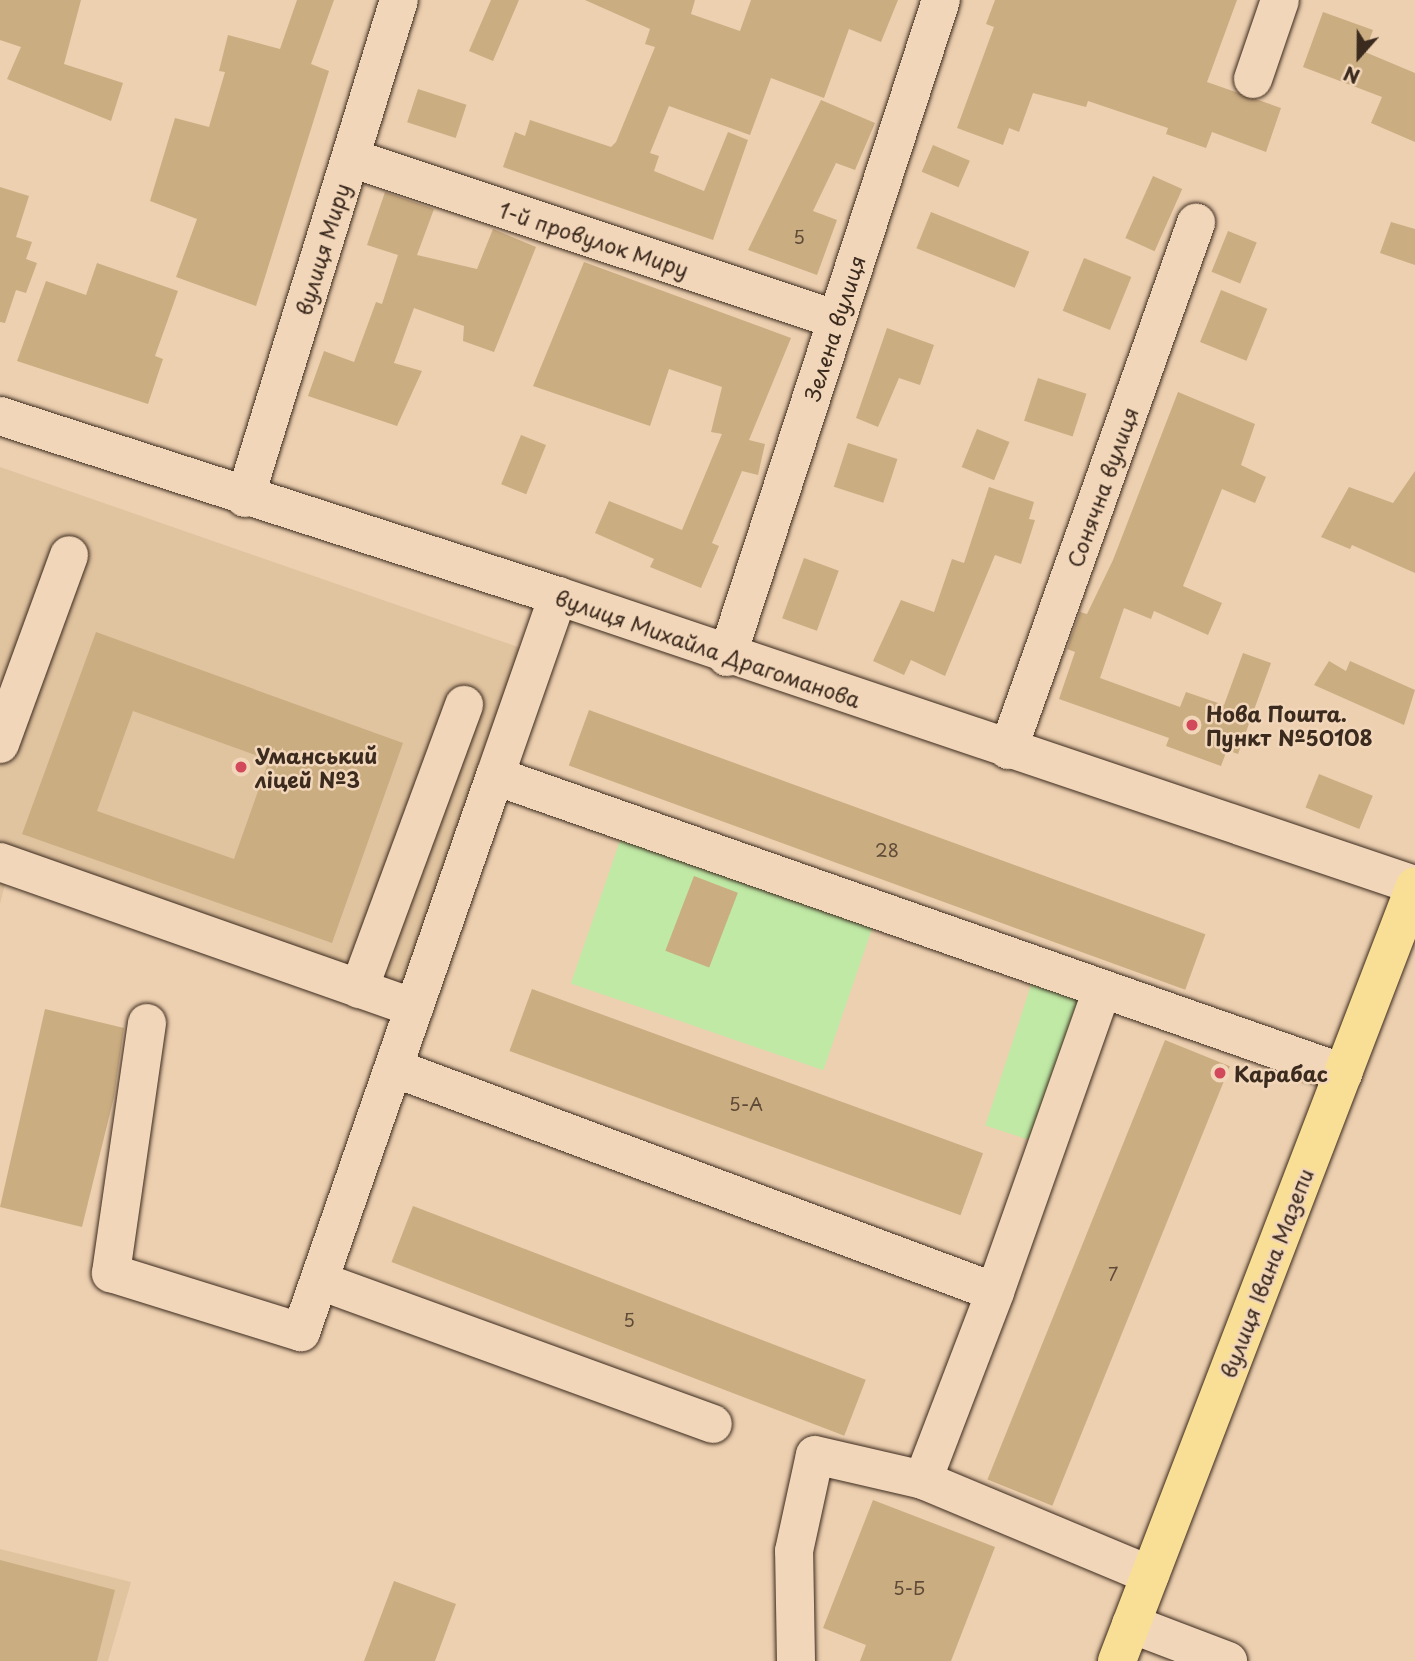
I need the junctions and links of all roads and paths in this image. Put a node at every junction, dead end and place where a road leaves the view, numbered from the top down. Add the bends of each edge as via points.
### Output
1 (399, 0) edge
2 (941, 0) edge
3 (1280, 0) edge
4 (1253, 79) dead end
5 (351, 158) junction
6 (1196, 223) dead end
7 (837, 320) junction
8 (0, 416) edge
9 (245, 498) junction
10 (69, 555) dead end
11 (558, 596) junction
12 (727, 657) junction
13 (464, 705) dead end
14 (0, 744) edge
15 (1008, 750) junction
16 (495, 776) junction
17 (0, 862) edge
18 (1415, 885) edge
19 (359, 989) junction
20 (1102, 990) junction
21 (414, 1008) junction
22 (148, 1023) dead end
23 (394, 1068) junction
24 (1343, 1073) junction
25 (320, 1281) junction
26 (995, 1292) junction
27 (713, 1424) dead end
28 (923, 1480) junction
29 (1150, 1575) junction
30 (1131, 1624) junction
31 (796, 1661) edge
32 (1116, 1661) edge
33 (1228, 1661) edge

1 - 5 street, вулиця Миру
2 - 7 street, Зелена вулиця
3 - 4 street
5 - 7 street, 1-й провулок Миру
5 - 9 street, вулиця Миру
6 - 15 street, Сонячна вулиця
7 - 12 street, Зелена вулиця
8 - 9 street, вулиця Михайла Драгоманова
9 - 11 street, вулиця Михайла Драгоманова
10 - 14 street
11 - 12 street, вулиця Михайла Драгоманова
11 - 16 street
12 - 15 street, вулиця Михайла Драгоманова
13 - 19 street
15 - 18 street, вулиця Михайла Драгоманова
16 - 20 street
16 - 21 street
17 - 19 street
18 - 24 main road, вулиця Івана Мазепи
19 - 21 street
20 - 24 street
20 - 26 street
21 - 23 street
22 - 25 street via 111,1273 301,1332
23 - 25 street
23 - 26 street
24 - 29 main road, вулиця Івана Мазепи
25 - 27 street
26 - 28 street
28 - 29 street
28 - 31 street via 815,1455 794,1551
29 - 30 main road, вулиця Івана Мазепи
30 - 32 main road, вулиця Івана Мазепи
30 - 33 street

